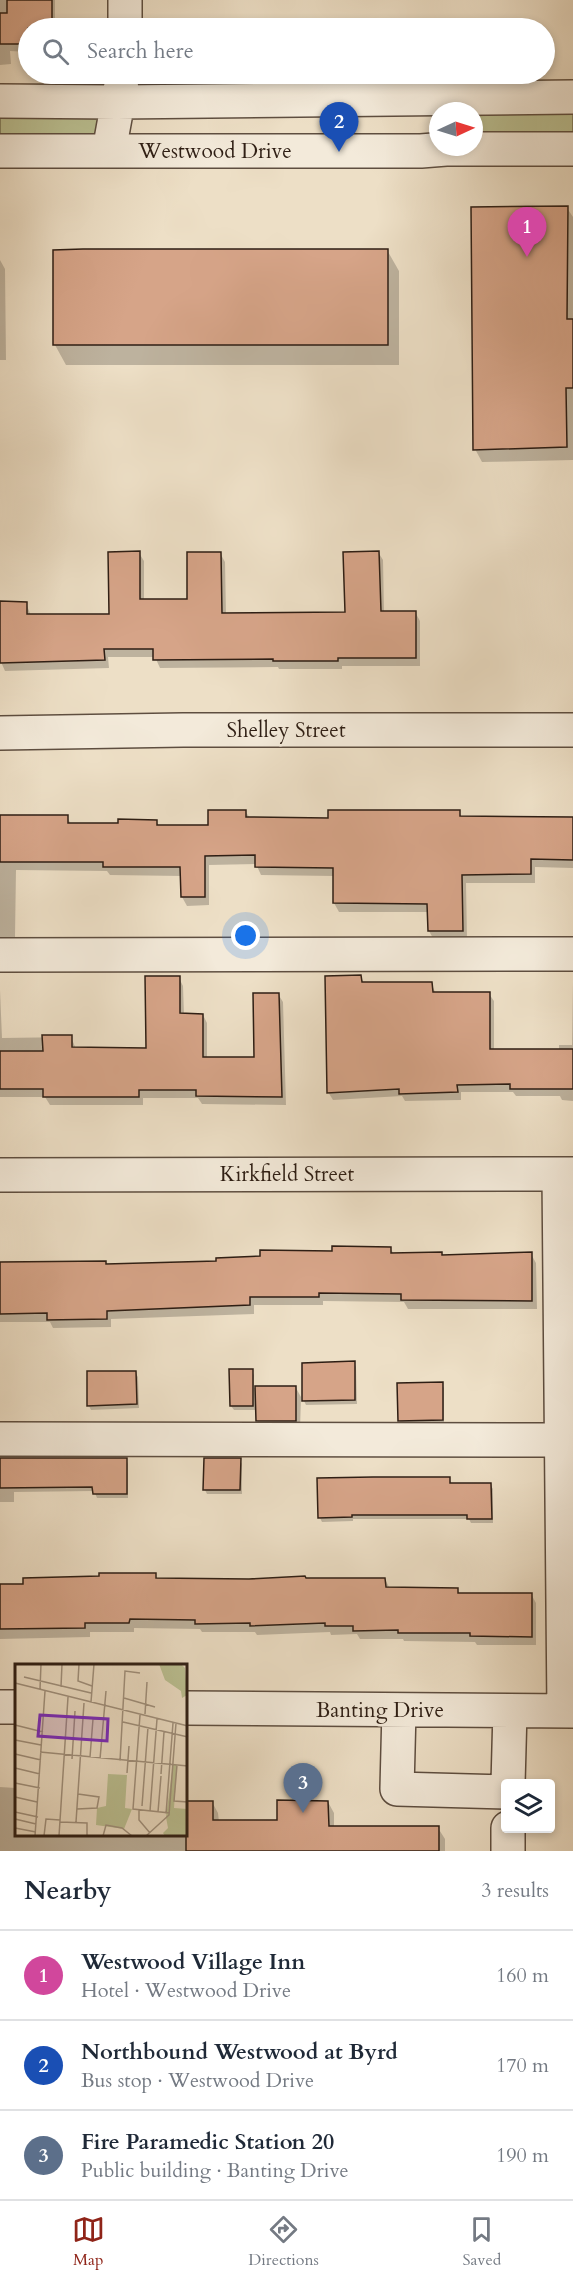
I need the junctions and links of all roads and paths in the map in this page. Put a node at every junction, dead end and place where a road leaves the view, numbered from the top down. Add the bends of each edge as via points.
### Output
1 (125, 0) edge
2 (125, 18) edge
3 (120, 88) edge
4 (573, 97) edge
5 (0, 101) edge
6 (573, 149) edge
7 (0, 152) edge
8 (110, 152) junction
9 (573, 730) edge
10 (0, 733) edge
11 (573, 954) edge
12 (0, 955) edge
13 (0, 1174) edge
14 (566, 1174) edge
15 (0, 1439) edge
16 (562, 1440) junction
17 (188, 1708) edge
18 (399, 1710) junction
19 (510, 1711) junction
20 (568, 1711) edge
21 (508, 1779) edge
22 (501, 1792) edge
23 (508, 1833) edge
24 (508, 1851) edge

1 - 2 street
3 - 4 street
3 - 5 street
3 - 8 street
6 - 8 street, Westwood Drive
7 - 8 street, Westwood Drive
9 - 10 street, Shelley Street
11 - 12 street
13 - 14 street, Kirkfield Street
14 - 16 street
15 - 16 street
16 - 20 street
17 - 18 street, Banting Drive
18 - 19 street, Banting Drive
18 - 22 street via 397,1789
19 - 20 street, Banting Drive
19 - 21 street
23 - 24 street

